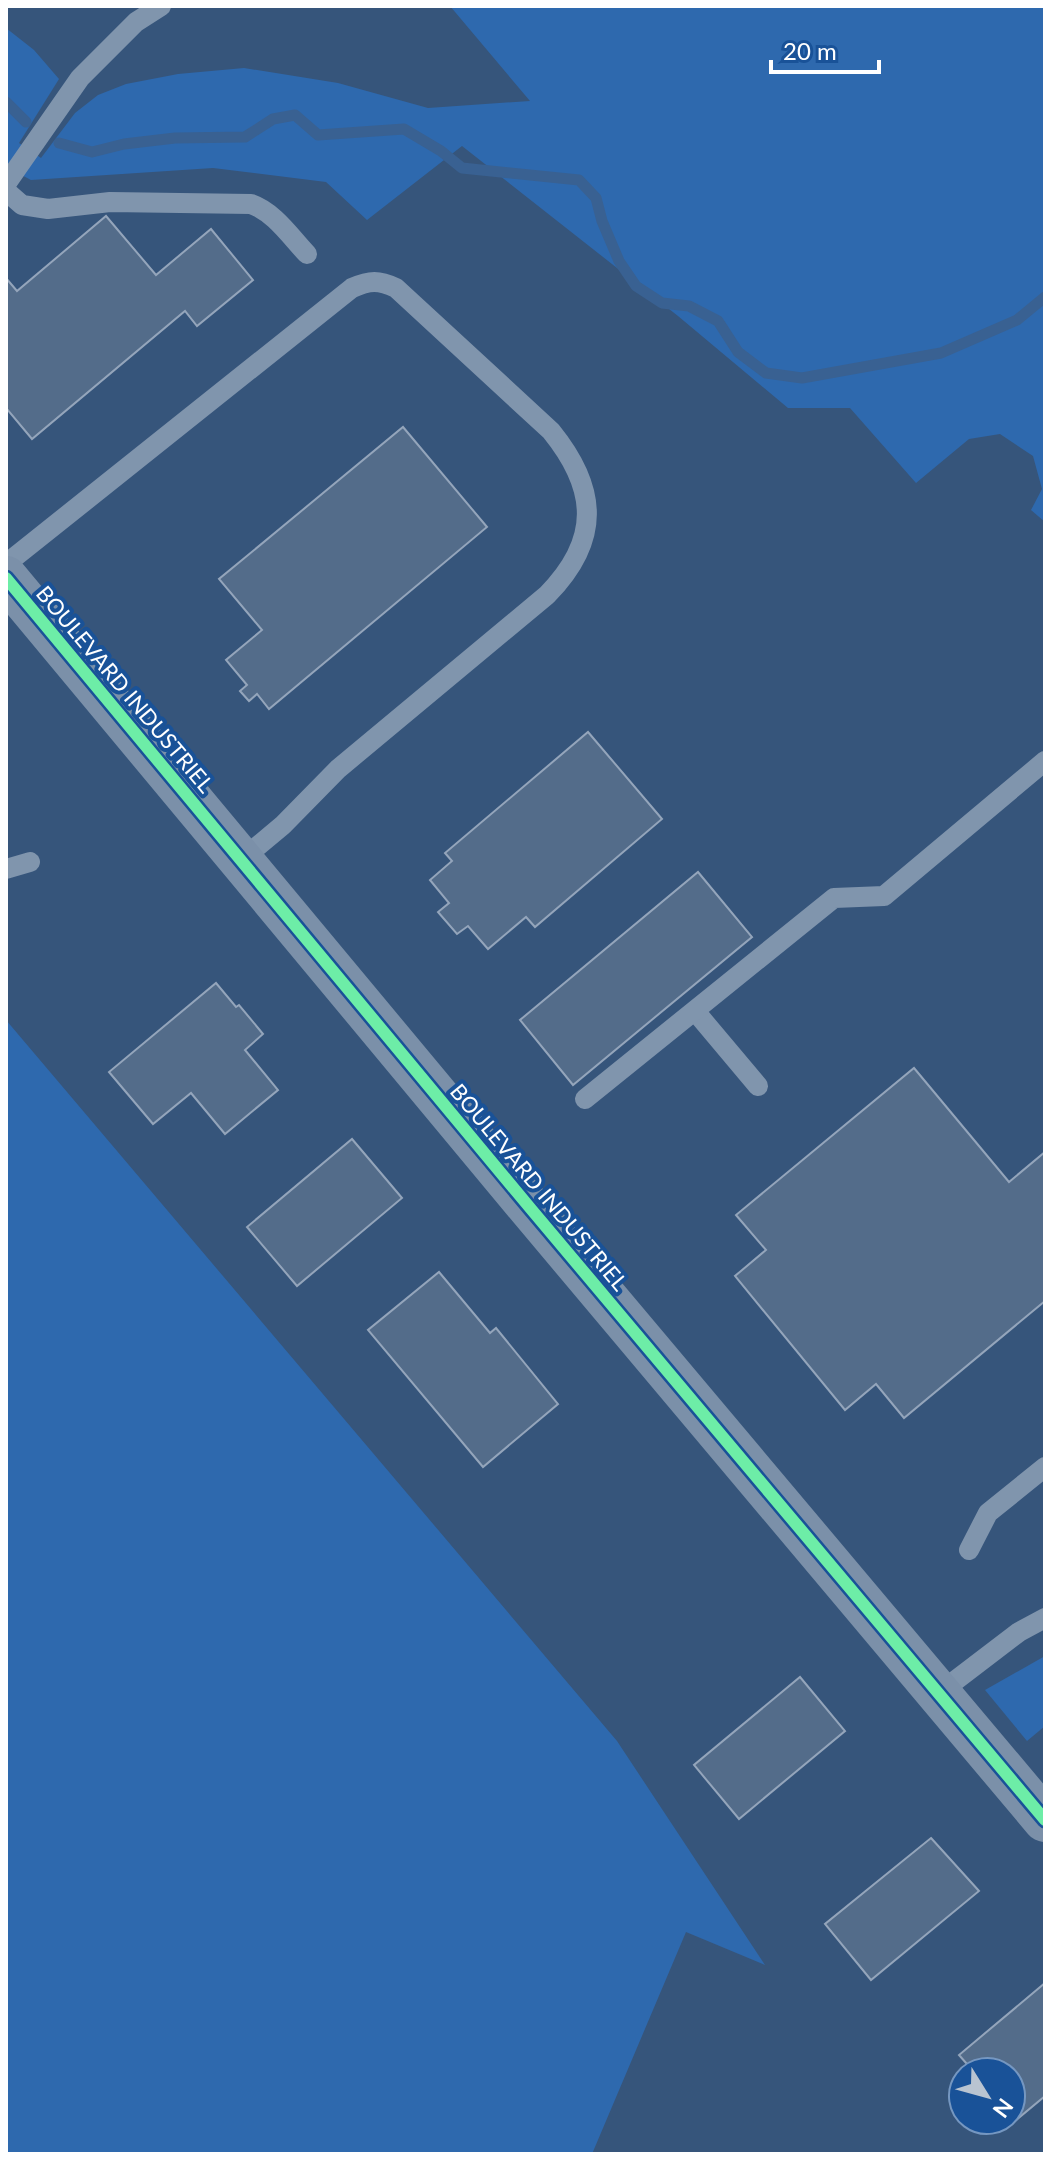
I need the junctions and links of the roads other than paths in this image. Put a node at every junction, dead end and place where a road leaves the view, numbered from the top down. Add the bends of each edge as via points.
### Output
1 (161, 6) edge
2 (6, 184) edge
3 (6, 191) edge
4 (307, 254) dead end
5 (6, 564) edge
6 (6, 578) edge
7 (1045, 761) edge
8 (241, 860) junction
9 (30, 862) dead end
10 (6, 869) edge
11 (695, 1011) junction
12 (758, 1086) dead end
13 (585, 1099) dead end
14 (1045, 1467) edge
15 (969, 1550) dead end
16 (1045, 1618) edge
17 (939, 1693) junction
18 (1045, 1820) edge

1 - 2 lane via 128,29 80,78
3 - 4 lane via 22,205 48,209 110,202 251,204 274,218
5 - 8 lane via 367,281 396,288 566,449 585,492 586,521 582,547 569,569 547,595 338,769
6 - 8 street, BOULEVARD INDUSTRIEL
7 - 11 lane via 884,896 834,898
8 - 17 street, BOULEVARD INDUSTRIEL
9 - 10 lane
11 - 12 lane
11 - 13 lane
14 - 15 lane via 988,1513
16 - 17 lane
17 - 18 street, BOULEVARD INDUSTRIEL

